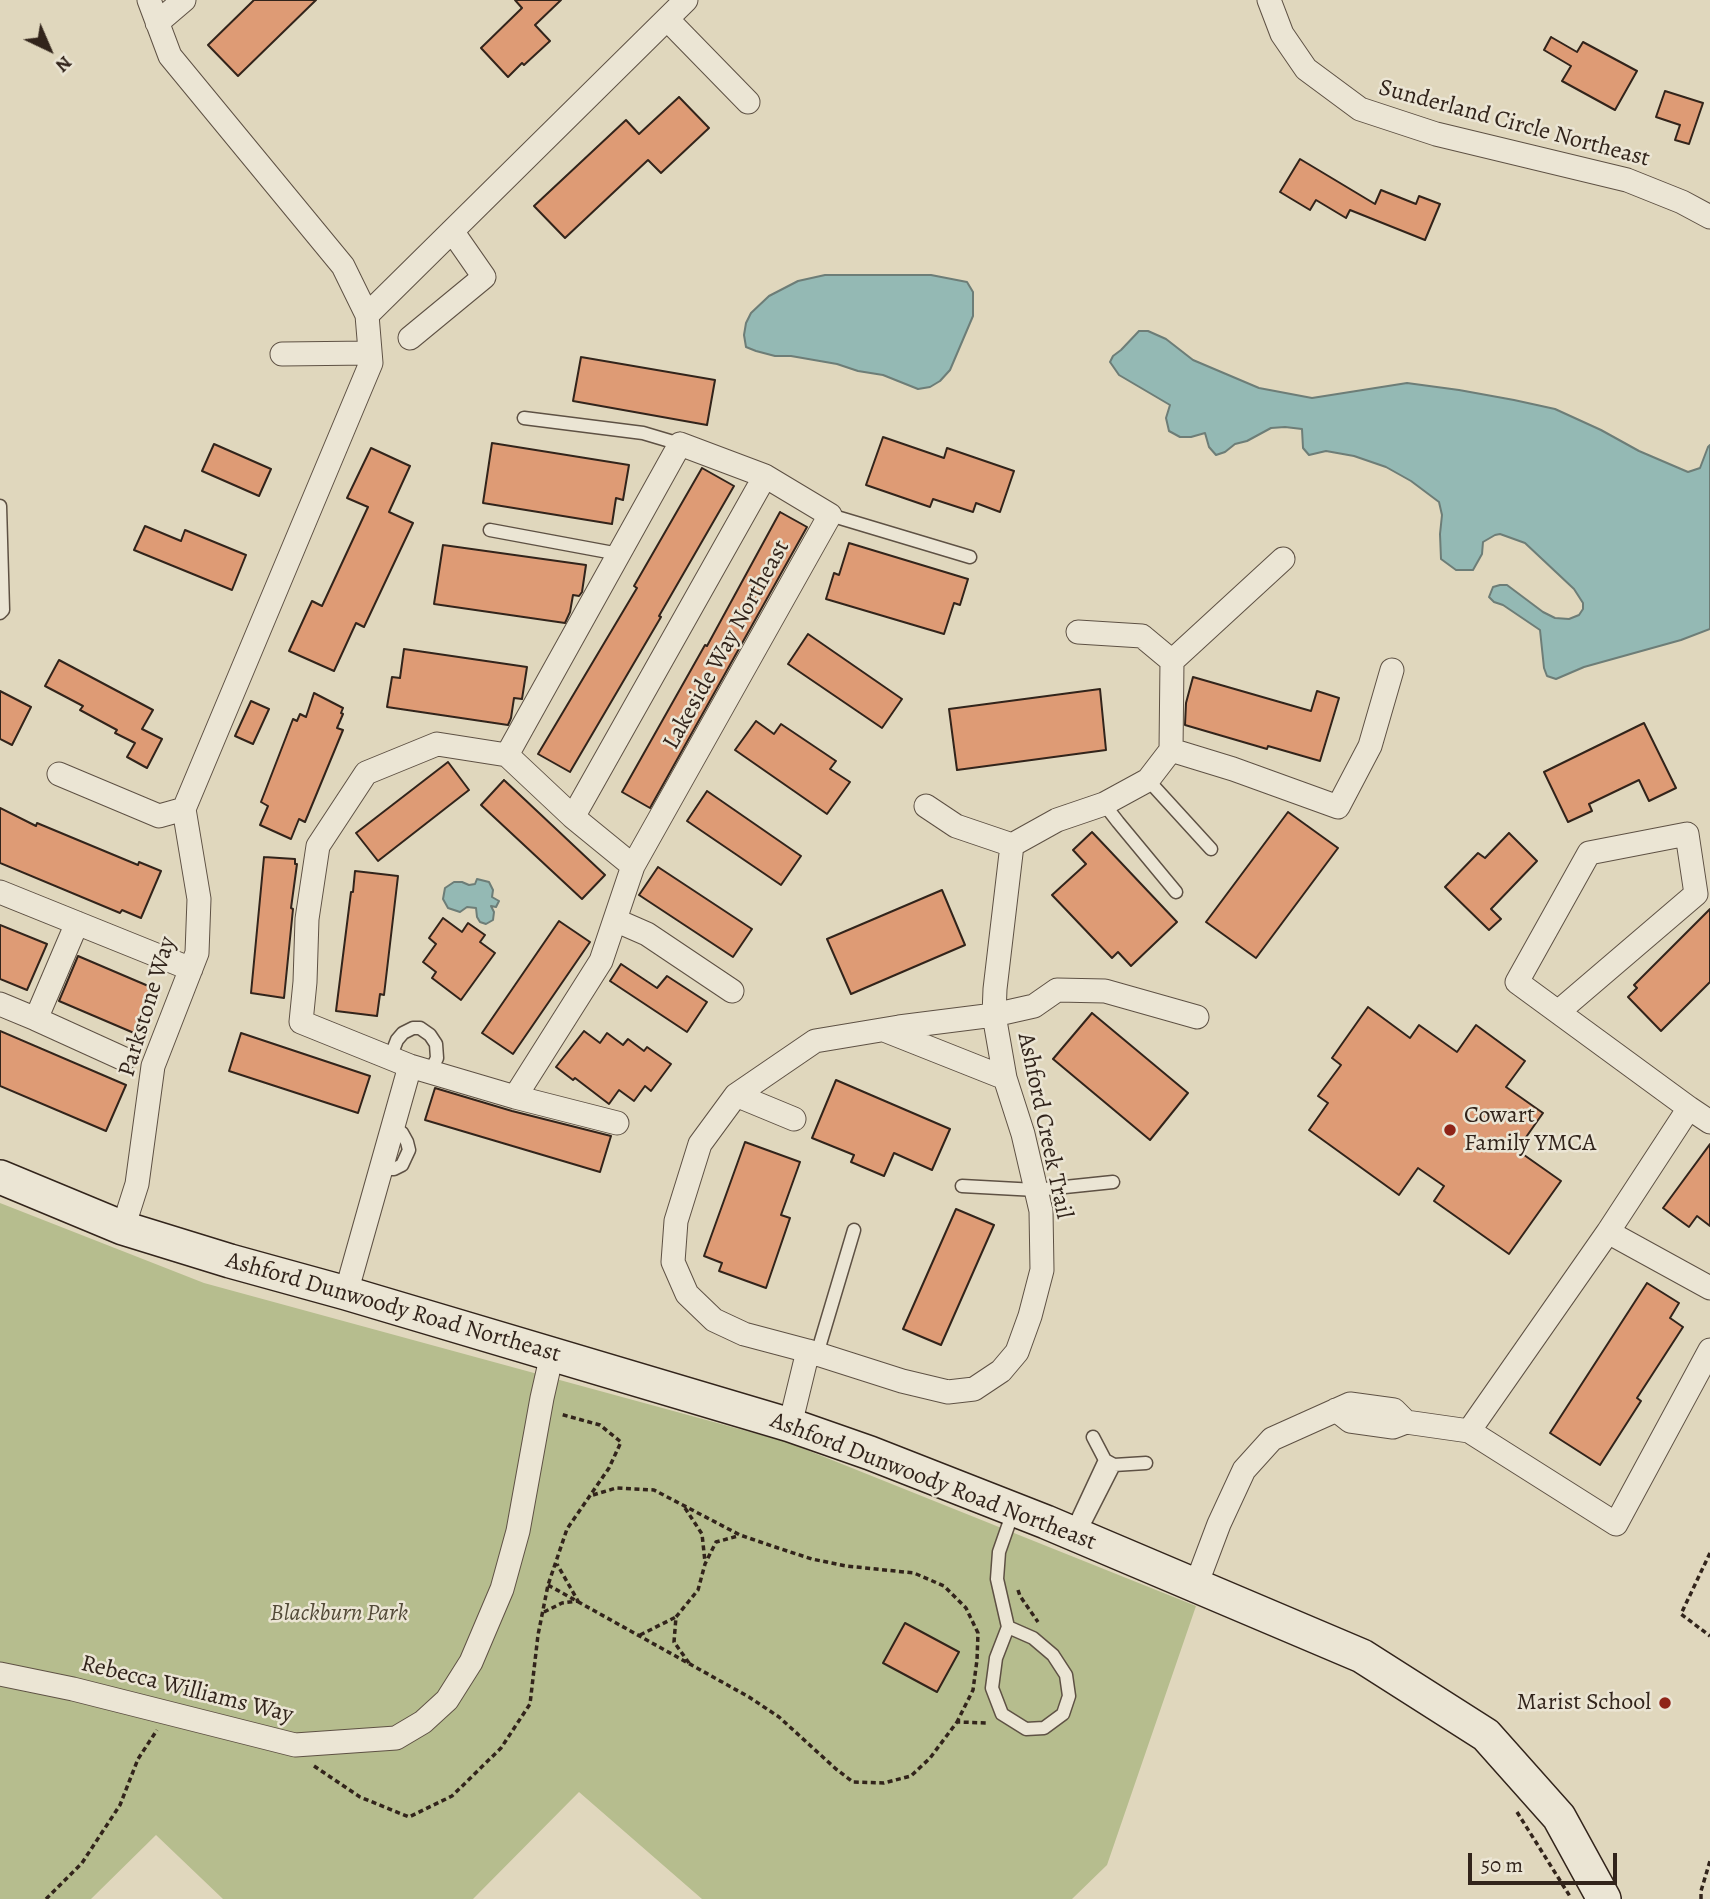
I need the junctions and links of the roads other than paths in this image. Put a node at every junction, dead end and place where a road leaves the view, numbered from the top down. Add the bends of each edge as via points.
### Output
1 (149, 0) edge
2 (184, 0) edge
3 (686, 0) edge
4 (1269, 0) edge
5 (667, 19) junction
6 (157, 23) junction
7 (748, 102) dead end
8 (1710, 217) edge
9 (452, 231) junction
10 (367, 315) junction
11 (410, 338) dead end
12 (370, 353) junction
13 (282, 354) dead end
14 (524, 418) dead end
15 (680, 444) junction
16 (765, 477) junction
17 (0, 506) edge
18 (830, 515) junction
19 (490, 530) dead end
20 (618, 554) junction
21 (970, 557) dead end
22 (1283, 559) dead end
23 (0, 613) edge
24 (1078, 632) dead end
25 (1172, 661) junction
26 (1392, 670) dead end
27 (1171, 750) junction
28 (507, 755) junction
29 (59, 774) dead end
30 (1148, 780) junction
31 (1104, 804) junction
32 (926, 806) dead end
33 (184, 809) junction
34 (573, 817) junction
35 (1012, 845) junction
36 (1211, 849) dead end
37 (633, 866) junction
38 (0, 892) edge
39 (1176, 892) dead end
40 (615, 920) junction
41 (77, 923) junction
42 (191, 969) junction
43 (732, 991) dead end
44 (0, 1004) edge
45 (1558, 1012) junction
46 (994, 1015) junction
47 (1197, 1017) dead end
48 (36, 1019) junction
49 (882, 1030) junction
50 (124, 1059) dead end
51 (410, 1065) junction
52 (1004, 1079) junction
53 (736, 1096) junction
54 (515, 1097) junction
55 (1689, 1108) junction
56 (794, 1119) dead end
57 (1710, 1122) edge
58 (617, 1123) dead end
59 (0, 1177) edge
60 (1113, 1182) dead end
61 (962, 1186) dead end
62 (1036, 1190) junction
63 (123, 1227) junction
64 (854, 1230) dead end
65 (1608, 1232) junction
66 (1710, 1288) edge
67 (346, 1293) junction
68 (1710, 1350) edge
69 (813, 1353) junction
70 (552, 1354) junction
71 (790, 1425) junction
72 (1469, 1431) junction
73 (1093, 1437) dead end
74 (1110, 1463) junction
75 (1146, 1463) dead end
76 (1014, 1509) junction
77 (1075, 1534) junction
78 (1196, 1586) junction
79 (1008, 1627) junction
80 (0, 1674) edge
81 (1604, 1899) edge

1 - 6 street
2 - 6 street
3 - 5 street
4 - 8 street, Sunderland Circle Northeast via 1282,34 1306,69 1360,109 1436,134 1627,180
5 - 7 street
5 - 9 street
6 - 10 street via 170,56 343,266
9 - 10 street
9 - 11 street via 484,277
10 - 12 street
12 - 13 street
12 - 33 street via 371,363
14 - 15 lane via 643,433
15 - 16 street
15 - 20 street
16 - 18 street
16 - 34 street, Lakeside Way Northeast
17 - 23 lane
18 - 21 lane
18 - 37 street, Lakeside Way Northeast
19 - 20 lane
20 - 28 street
22 - 25 street
24 - 25 street via 1142,636
25 - 27 street
26 - 27 street via 1370,746 1338,807
27 - 30 street
28 - 34 street
28 - 51 street via 437,744 366,773 318,846 307,919 301,1022
29 - 33 street via 159,816
30 - 31 street
30 - 36 lane
31 - 35 street via 1056,820
31 - 39 lane
32 - 35 street via 956,826
33 - 42 street, Parkstone Way via 199,899 197,953
34 - 37 street
35 - 46 street, Ashford Creek Trail
37 - 40 street, Lakeside Way Northeast
38 - 41 street
40 - 43 street via 647,934
40 - 54 street, Lakeside Way Northeast via 601,961
41 - 42 street
41 - 48 street
42 - 63 street, Parkstone Way via 153,1066 137,1184
44 - 48 street
45 - 45 street via 1517,982 1589,853 1687,834 1696,894
45 - 55 street
46 - 47 street, Ashford Creek Trail via 1034,1006 1057,990 1105,991
46 - 49 street, Ashford Creek Trail
46 - 52 street, Ashford Creek Trail
48 - 50 street
49 - 52 street
49 - 53 street, Ashford Creek Trail via 815,1041
51 - 54 street
51 - 67 street
52 - 62 street, Ashford Creek Trail
53 - 56 street
53 - 69 street, Ashford Creek Trail via 700,1144 676,1221 673,1262 687,1294 714,1320 744,1334
54 - 58 street
55 - 57 street
55 - 65 street
59 - 63 main road, Ashford Dunwoody Road Northeast
60 - 62 lane
61 - 62 lane
62 - 69 street, Ashford Creek Trail via 1042,1270 1017,1352 1001,1371 974,1389 948,1392
63 - 67 main road, Ashford Dunwoody Road Northeast
64 - 69 lane
65 - 66 street
65 - 72 street
67 - 70 main road, Ashford Dunwoody Road Northeast
68 - 72 street via 1616,1524
69 - 71 street
70 - 71 main road, Ashford Dunwoody Road Northeast
70 - 80 street, Rebecca Williams Way via 502,1589 471,1662 447,1700 396,1738 295,1745
71 - 76 main road, Ashford Dunwoody Road Northeast
72 - 78 street via 1406,1422 1394,1410 1350,1404 1272,1439 1244,1470
73 - 74 lane
74 - 75 lane
74 - 77 lane
76 - 77 main road, Ashford Dunwoody Road Northeast
76 - 79 lane via 999,1552 997,1579
77 - 78 main road, Ashford Dunwoody Road Northeast
78 - 81 main road, Ashford Dunwoody Road Northeast via 1362,1656 1486,1735 1559,1818
79 - 79 lane via 996,1658 992,1688 1002,1714 1026,1729 1044,1728 1063,1714 1069,1696 1066,1675 1053,1655 1033,1638

